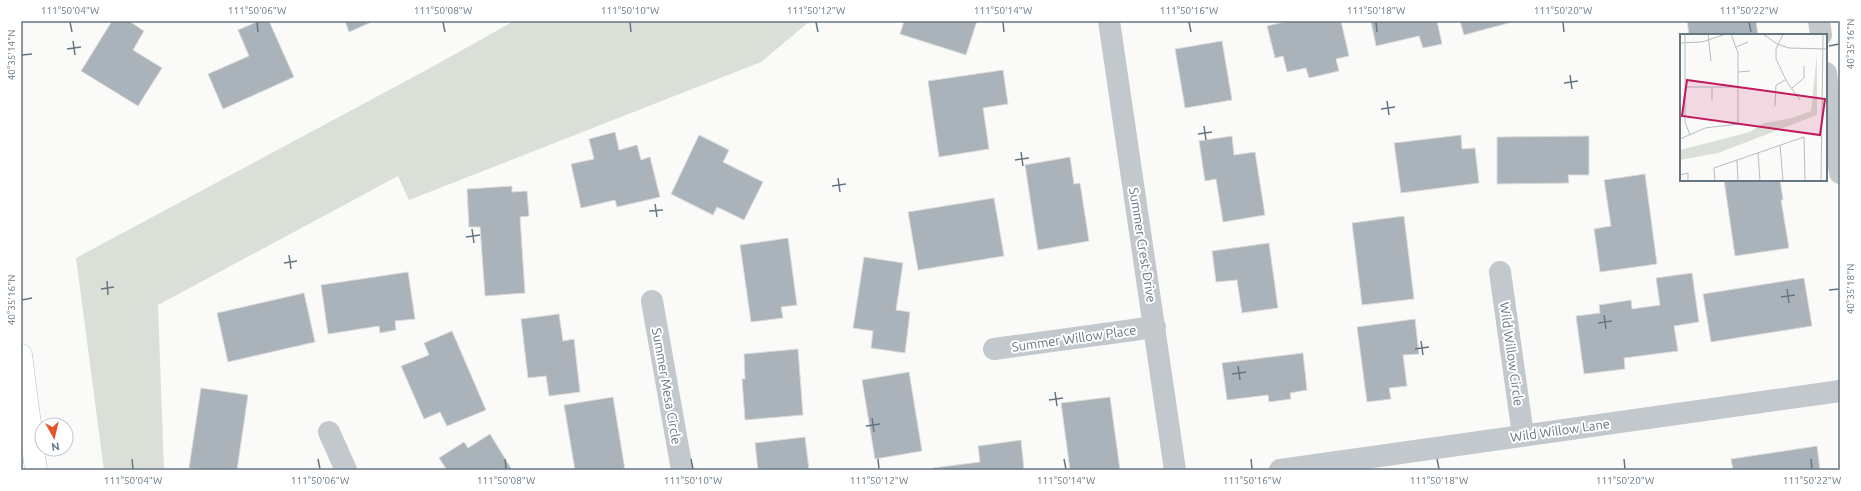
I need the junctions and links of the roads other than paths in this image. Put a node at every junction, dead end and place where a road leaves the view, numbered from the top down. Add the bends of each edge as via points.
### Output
1 (1109, 21) edge
2 (1819, 21) edge
3 (1821, 34) edge
4 (1827, 80) edge
5 (1840, 173) edge
6 (1500, 272) dead end
7 (652, 301) dead end
8 (1155, 327) junction
9 (994, 349) dead end
10 (21, 355) edge
11 (1840, 391) edge
12 (329, 432) dead end
13 (1523, 436) junction
14 (36, 470) edge
15 (346, 470) edge
16 (682, 470) edge
17 (1175, 470) edge
18 (1280, 470) edge

1 - 8 street, Summer Crest Drive
2 - 3 street
4 - 5 street
6 - 13 street, Wild Willow Circle
7 - 16 street, Summer Mesa Circle
8 - 9 street, Summer Willow Place
8 - 17 street, Summer Crest Drive
10 - 14 main road
11 - 13 street, Wild Willow Lane
12 - 15 street
13 - 18 street, Wild Willow Lane

